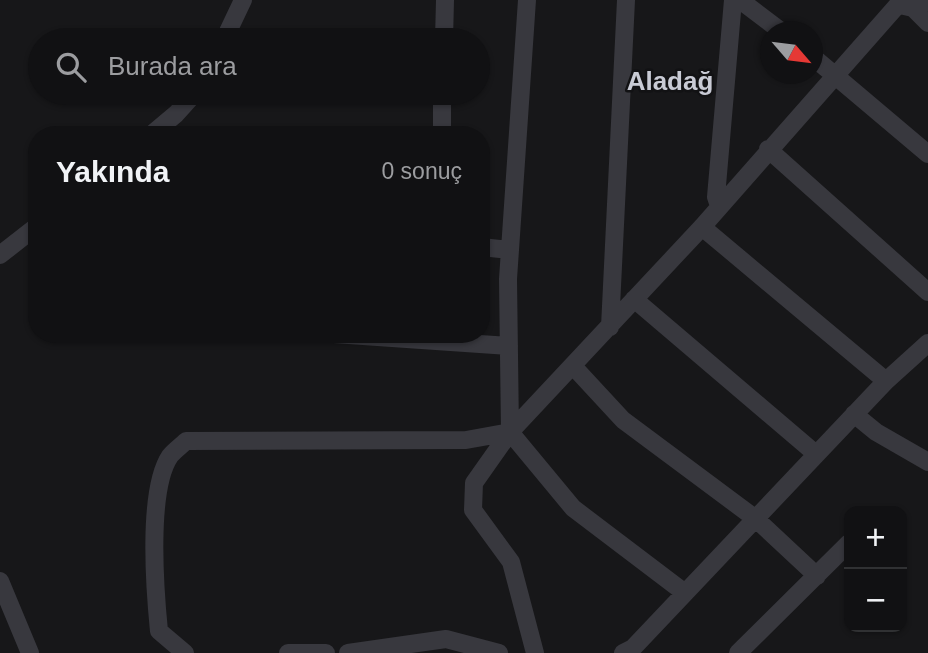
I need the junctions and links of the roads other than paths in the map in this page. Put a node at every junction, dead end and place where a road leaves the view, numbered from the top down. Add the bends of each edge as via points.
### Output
1 (243, 0) edge
2 (445, 0) edge
3 (527, 0) edge
4 (626, 0) edge
5 (733, 0) edge
6 (740, 0) edge
7 (911, 3) edge
8 (768, 21) edge
9 (928, 23) edge
10 (230, 28) edge
11 (444, 28) edge
12 (823, 66) edge
13 (833, 75) junction
14 (184, 105) edge
15 (442, 105) edge
16 (162, 126) edge
17 (442, 126) edge
18 (768, 149) junction
19 (928, 154) edge
20 (719, 206) junction
21 (702, 227) junction
22 (28, 233) edge
23 (490, 248) edge
24 (510, 250) junction
25 (0, 256) edge
26 (928, 292) edge
27 (634, 299) junction
28 (610, 327) junction
29 (465, 343) edge
30 (928, 343) edge
31 (509, 346) junction
32 (573, 366) junction
33 (886, 381) junction
34 (854, 414) junction
35 (510, 432) junction
36 (816, 454) junction
37 (928, 462) edge
38 (756, 519) junction
39 (844, 547) edge
40 (817, 576) junction
41 (0, 582) edge
42 (685, 593) junction
43 (30, 653) edge
44 (185, 653) edge
45 (289, 653) edge
46 (326, 653) edge
47 (348, 653) edge
48 (499, 653) edge
49 (535, 653) edge
50 (623, 653) edge
51 (738, 653) edge

1 - 10 street
2 - 11 street
3 - 24 street
4 - 28 street
5 - 20 street via 716,197
6 - 8 street
7 - 9 street
7 - 13 street
12 - 13 street
13 - 18 street
13 - 19 street
14 - 16 street
15 - 17 street
18 - 20 street
18 - 26 street
20 - 21 street
21 - 27 street
21 - 33 street
22 - 25 street
23 - 24 street
24 - 31 street
27 - 28 street
27 - 36 street
28 - 32 street
29 - 31 street
30 - 33 street
31 - 35 street
32 - 35 street
32 - 38 street via 623,420
33 - 34 street
34 - 36 street
34 - 37 street
35 - 42 street via 573,508
35 - 44 street via 466,440 186,441 169,457 152,565 159,631
35 - 49 street via 474,484 473,510 511,562
36 - 38 street
38 - 40 street
38 - 42 street
39 - 40 street
40 - 51 street
41 - 43 street
42 - 50 street via 634,648
45 - 46 street
47 - 48 street via 446,639

